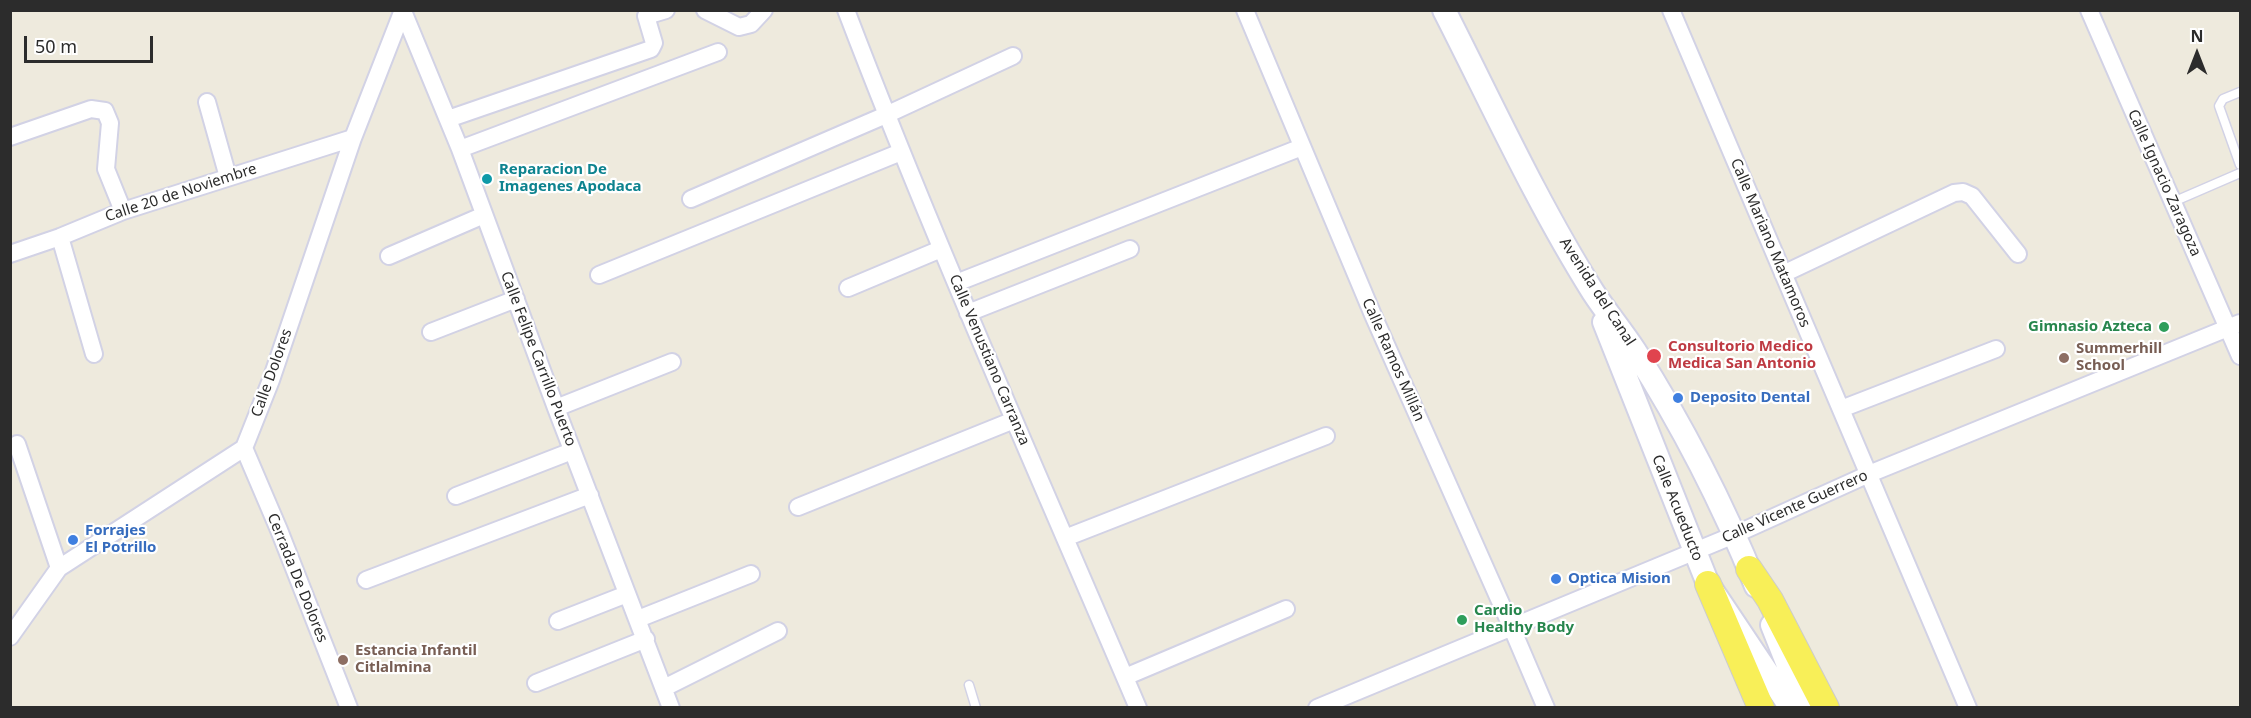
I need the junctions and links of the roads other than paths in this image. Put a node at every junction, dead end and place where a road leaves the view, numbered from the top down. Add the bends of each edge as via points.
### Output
1 (666, 10) edge
2 (705, 10) edge
3 (764, 10) edge
4 (846, 10) edge
5 (1245, 10) edge
6 (1444, 10) edge
7 (1671, 10) edge
8 (2089, 10) edge
9 (403, 11) edge
10 (718, 52) dead end
11 (1013, 56) dead end
12 (2241, 92) edge
13 (207, 102) dead end
14 (886, 115) junction
15 (448, 119) junction
16 (10, 137) edge
17 (353, 138) junction
18 (1302, 147) junction
19 (460, 149) junction
20 (901, 152) junction
21 (2241, 165) edge
22 (2241, 173) edge
23 (228, 177) junction
24 (691, 199) dead end
25 (2173, 202) junction
26 (123, 211) junction
27 (484, 215) junction
28 (60, 237) junction
29 (941, 249) junction
30 (1130, 249) dead end
31 (10, 254) edge
32 (2018, 254) dead end
33 (389, 256) dead end
34 (1783, 274) junction
35 (599, 275) dead end
36 (956, 283) junction
37 (848, 288) dead end
38 (1593, 292) junction
39 (516, 299) junction
40 (968, 314) junction
41 (2234, 326) edge
42 (431, 332) dead end
43 (1996, 349) dead end
44 (94, 354) dead end
45 (2241, 356) edge
46 (672, 363) dead end
47 (556, 408) junction
48 (1841, 409) junction
49 (1014, 420) junction
50 (1326, 436) dead end
51 (17, 444) dead end
52 (244, 448) junction
53 (572, 451) junction
54 (1869, 474) junction
55 (590, 495) junction
56 (456, 496) dead end
57 (798, 507) dead end
58 (1734, 534) junction
59 (1065, 538) junction
60 (1694, 550) junction
61 (59, 568) junction
62 (1749, 569) junction
63 (751, 574) dead end
64 (366, 580) dead end
65 (1708, 584) junction
66 (627, 594) junction
67 (1286, 609) dead end
68 (638, 619) junction
69 (558, 621) dead end
70 (1511, 626) junction
71 (778, 631) dead end
72 (10, 637) edge
73 (646, 639) junction
74 (1125, 677) junction
75 (536, 683) dead end
76 (969, 685) dead end
77 (664, 688) junction
78 (349, 708) edge
79 (671, 708) edge
80 (976, 708) edge
81 (1138, 708) edge
82 (1317, 708) edge
83 (1546, 708) edge
84 (1761, 708) edge
85 (1791, 708) edge
86 (1805, 708) edge
87 (1827, 708) edge
88 (1968, 708) edge

1 - 15 street via 646,16 654,43 651,49
2 - 3 street via 739,27 751,24
4 - 14 street, Calle Venustiano Carranza
5 - 18 street, Calle Ramos Millán
6 - 38 main road, Avenida del Canal via 1554,225
7 - 34 street, Calle Mariano Matamoros
8 - 25 street, Calle Ignacio Zaragoza
9 - 15 street, Calle Felipe Carrillo Puerto
9 - 17 street, Calle Dolores
10 - 19 street
11 - 14 street
12 - 21 lane via 2223,99 2218,106
13 - 23 street
14 - 20 street, Calle Venustiano Carranza
14 - 24 street
15 - 19 street, Calle Felipe Carrillo Puerto
16 - 26 street via 92,109 105,111 110,123 106,169
17 - 23 street, Calle 20 de Noviembre
17 - 52 street, Calle Dolores
18 - 36 street
18 - 70 street, Calle Ramos Millán
19 - 27 street, Calle Felipe Carrillo Puerto
20 - 29 street, Calle Venustiano Carranza
20 - 35 street
22 - 25 lane
23 - 26 street, Calle 20 de Noviembre
25 - 41 street, Calle Ignacio Zaragoza
26 - 28 street, Calle 20 de Noviembre
27 - 33 street
27 - 39 street, Calle Felipe Carrillo Puerto
28 - 31 street, Calle 20 de Noviembre
28 - 44 street
29 - 36 street, Calle Venustiano Carranza
29 - 37 street
30 - 40 street
32 - 34 street via 1971,196 1963,192
34 - 48 street, Calle Mariano Matamoros
36 - 40 street, Calle Venustiano Carranza
38 - 58 main road, Avenida del Canal via 1635,351 1676,420
38 - 60 main road, Calle Acueducto
39 - 42 street
39 - 47 street, Calle Felipe Carrillo Puerto
40 - 49 street, Calle Venustiano Carranza
41 - 45 street, Calle Ignacio Zaragoza
41 - 54 street, Calle Vicente Guerrero
43 - 48 street
46 - 47 street
47 - 53 street, Calle Felipe Carrillo Puerto
48 - 54 street, Calle Mariano Matamoros
49 - 57 street
49 - 59 street, Calle Venustiano Carranza
50 - 59 street
51 - 61 street
52 - 61 street
52 - 78 street, Cerrada De Dolores
53 - 55 street, Calle Felipe Carrillo Puerto
53 - 56 street
54 - 58 street, Calle Vicente Guerrero
54 - 88 street, Calle Mariano Matamoros
55 - 64 street
55 - 66 street, Calle Felipe Carrillo Puerto
58 - 60 street, Calle Vicente Guerrero
58 - 62 main road, Avenida del Canal
59 - 74 street, Calle Venustiano Carranza
60 - 65 main road, Calle Acueducto
60 - 70 street, Calle Vicente Guerrero
61 - 72 street
62 - 86 main road, Avenida del Canal
62 - 87 main road via 1770,600
63 - 68 street
65 - 84 main road
65 - 85 main road, Calle Acueducto
66 - 68 street, Calle Felipe Carrillo Puerto
66 - 69 street
67 - 74 street
68 - 73 street, Calle Felipe Carrillo Puerto
70 - 82 street, Calle Vicente Guerrero
70 - 83 street, Calle Ramos Millán
71 - 77 street
73 - 75 street
73 - 77 street, Calle Felipe Carrillo Puerto
74 - 81 street, Calle Venustiano Carranza
76 - 80 lane
77 - 79 street, Calle Felipe Carrillo Puerto

